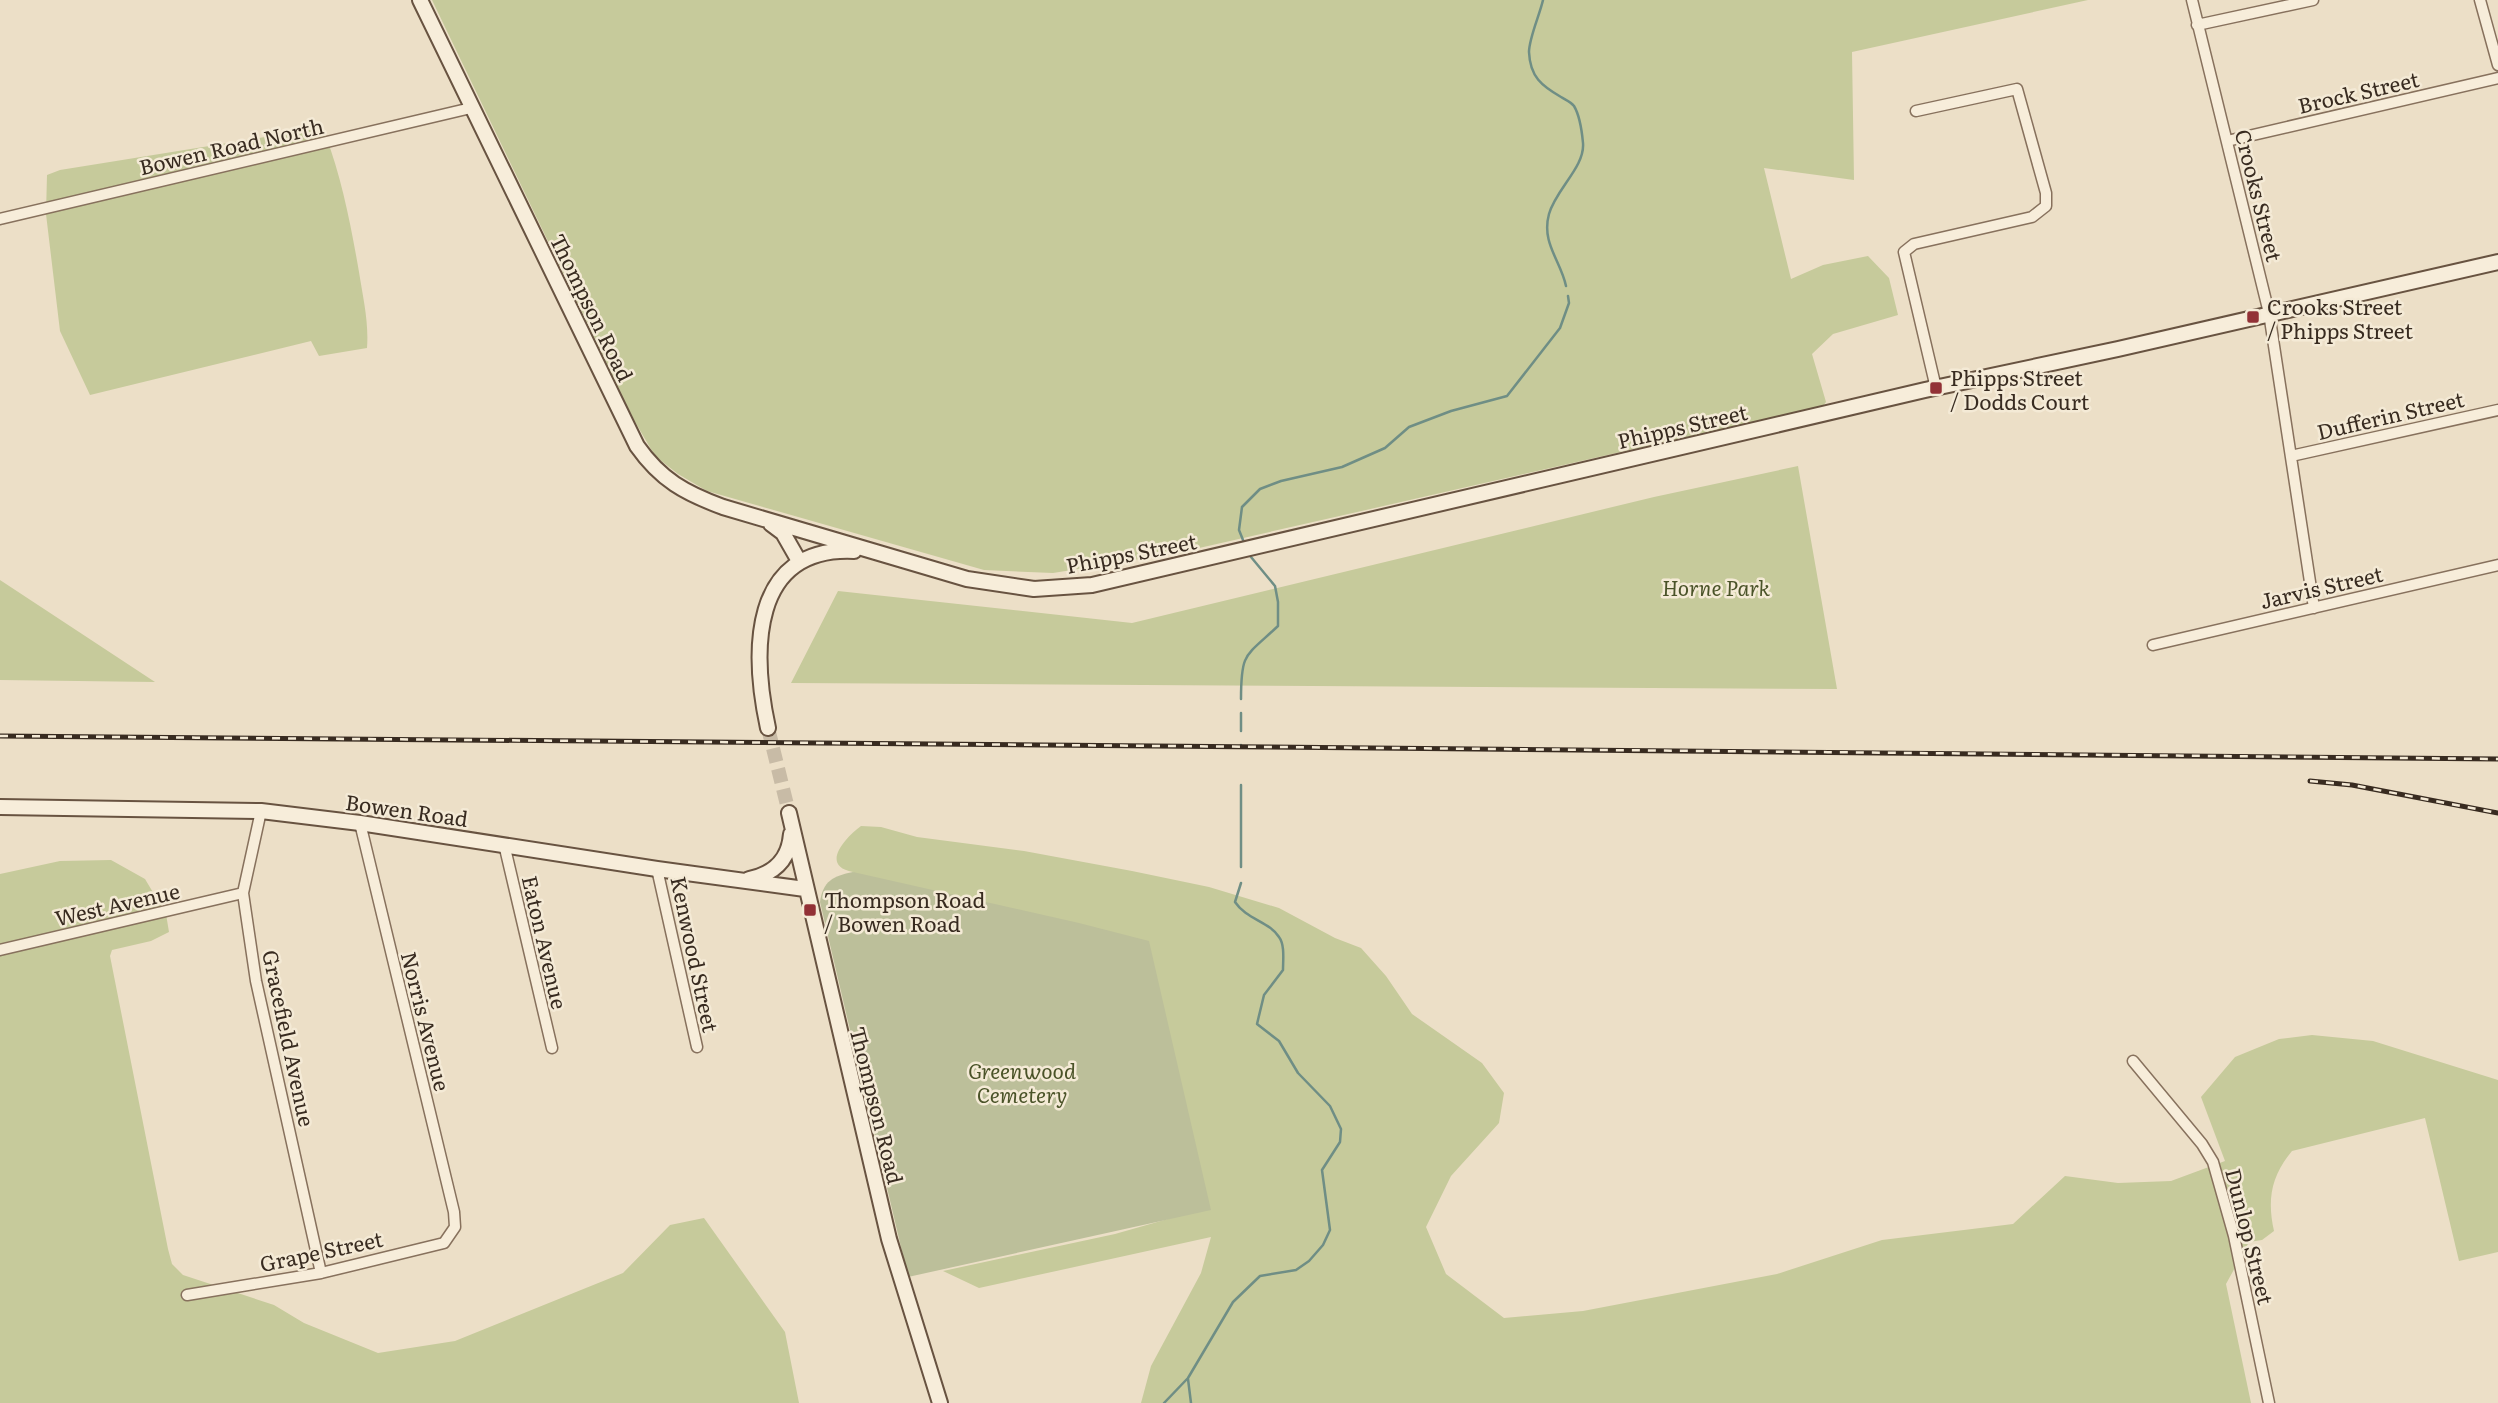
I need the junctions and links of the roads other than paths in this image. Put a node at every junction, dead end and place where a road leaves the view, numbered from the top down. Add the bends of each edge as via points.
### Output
1 (420, 0) edge
2 (2192, 0) edge
3 (2313, 0) edge
4 (2480, 0) edge
5 (2196, 25) junction
6 (2498, 65) edge
7 (2498, 78) edge
8 (471, 108) junction
9 (1916, 111) dead end
10 (2227, 141) junction
11 (0, 219) edge
12 (2498, 262) edge
13 (2269, 313) junction
14 (1936, 388) junction
15 (2498, 410) edge
16 (2291, 456) junction
17 (766, 520) junction
18 (876, 554) junction
19 (799, 562) junction
20 (2498, 565) edge
21 (2314, 608) junction
22 (2153, 645) dead end
23 (768, 728) tunnel mouth
24 (0, 807) edge
25 (261, 811) junction
26 (360, 823) junction
27 (504, 844) junction
28 (657, 869) junction
29 (727, 879) junction
30 (805, 888) junction
31 (243, 893) junction
32 (0, 950) edge
33 (696, 1047) dead end
34 (552, 1048) dead end
35 (2133, 1061) dead end
36 (455, 1227) joint
37 (321, 1273) junction
38 (187, 1295) dead end
39 (940, 1403) edge
40 (2269, 1403) edge

1 - 8 main road, Thompson Road
2 - 5 street, Crooks Street
3 - 5 street
4 - 6 street
5 - 10 street, Crooks Street
7 - 10 street, Brock Street
8 - 11 street, Bowen Road North
8 - 17 main road, Thompson Road via 649,463 691,495
9 - 14 street via 2017,89 2046,206 2032,217 1914,244 1904,252
10 - 13 street, Crooks Street
12 - 13 main road, Phipps Street
13 - 14 main road, Phipps Street
13 - 16 street, Crooks Street
14 - 18 main road, Phipps Street via 1092,585 1007,586
15 - 16 street, Dufferin Street
16 - 21 street, Crooks Street
17 - 18 main road
17 - 19 main road, Thompson Road via 783,533
18 - 19 main road via 841,550
19 - 23 main road via 775,587 762,625 759,675
20 - 21 street, Jarvis Street
21 - 22 street, Jarvis Street
24 - 25 main road, Bowen Road
25 - 26 main road, Bowen Road
25 - 31 street, Gracefield Avenue
26 - 27 main road, Bowen Road
26 - 36 street, Norris Avenue
27 - 28 main road, Bowen Road
27 - 34 street, Eaton Avenue
28 - 29 main road, Bowen Road
28 - 33 street, Kenwood Street
29 - 30 main road, Bowen Road
29 - 30 main road, Thompson Road via 762,876 779,866 791,841 790,816
30 - 39 main road, Thompson Road via 897,1271
31 - 32 street, West Avenue
31 - 37 street, Gracefield Avenue via 256,981
35 - 40 street, Dunlop Street via 2213,1162 2234,1236
36 - 37 street, Grape Street via 444,1243
37 - 38 street, Grape Street

